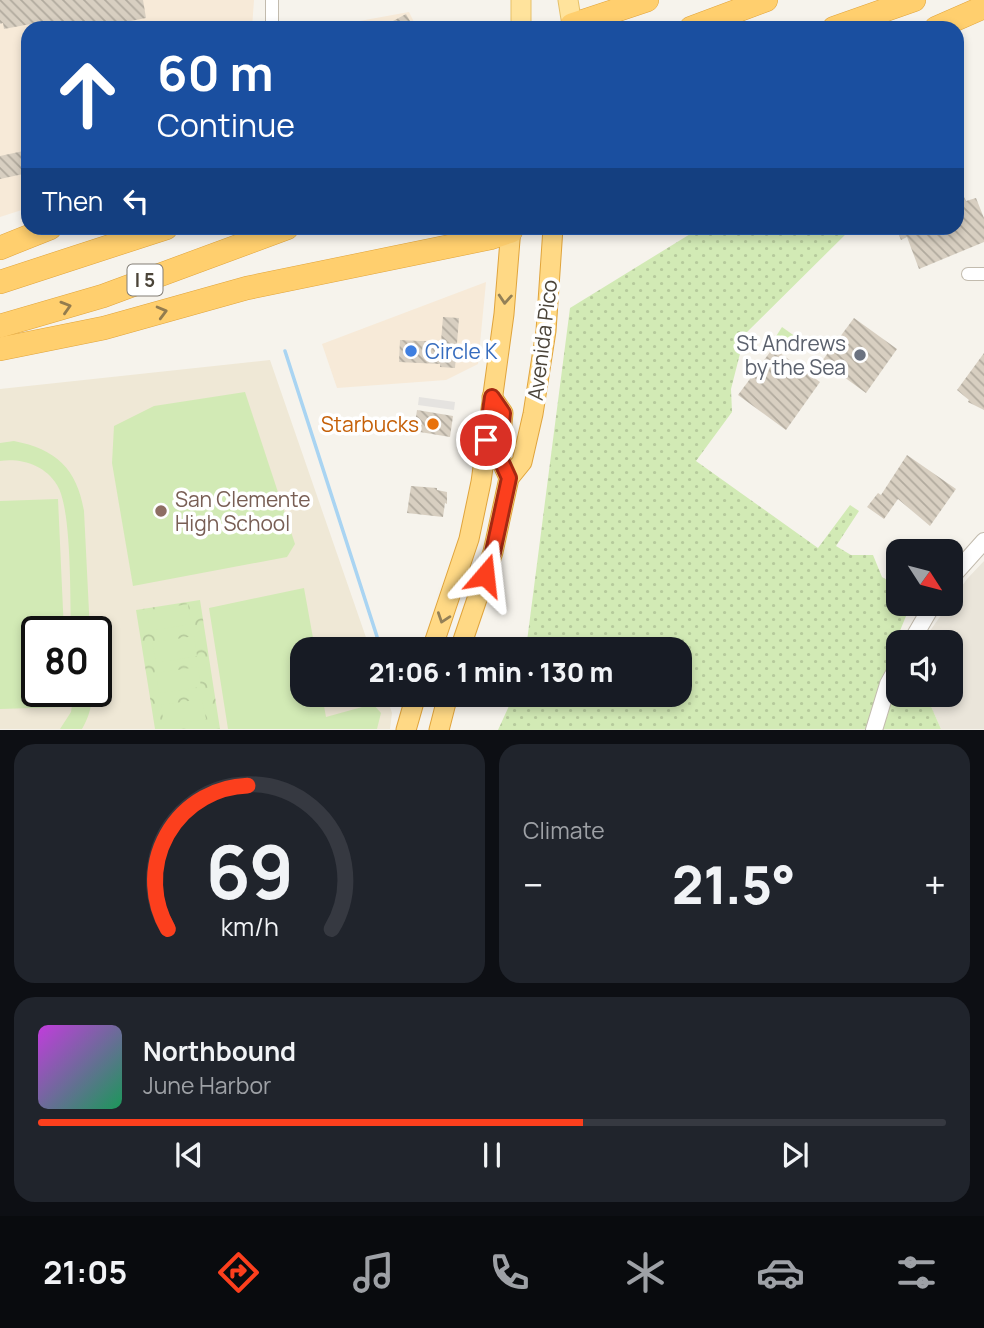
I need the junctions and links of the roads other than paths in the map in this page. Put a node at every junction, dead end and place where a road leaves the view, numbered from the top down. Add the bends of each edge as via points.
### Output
1 (272, 0) edge
2 (521, 0) edge
3 (568, 0) edge
4 (647, 0) edge
5 (766, 0) edge
6 (914, 0) edge
7 (984, 7) edge
8 (272, 21) edge
9 (521, 21) edge
10 (568, 21) edge
11 (586, 21) edge
12 (710, 21) edge
13 (854, 21) edge
14 (952, 21) edge
15 (32, 235) edge
16 (144, 235) edge
17 (268, 235) edge
18 (497, 235) edge
19 (513, 235) edge
20 (553, 235) edge
21 (0, 248) edge
22 (968, 274) dead end
23 (984, 274) edge
24 (0, 282) edge
25 (0, 326) edge
26 (0, 349) edge
27 (492, 397) junction
28 (509, 478) junction
29 (481, 482) junction
30 (984, 541) edge
31 (493, 552) junction
32 (963, 564) edge
33 (436, 637) edge
34 (464, 637) edge
35 (886, 691) edge
36 (413, 707) edge
37 (444, 707) edge
38 (406, 730) edge
39 (439, 730) edge
40 (874, 730) edge

1 - 8 street
2 - 9 main road
3 - 10 main road
4 - 11 highway
5 - 12 highway
6 - 13 highway
7 - 14 highway
15 - 21 highway
16 - 24 highway, I 5
25 -> 17 highway, I 5 via 103,296
26 -> 18 highway via 104,328 247,288
19 -> 27 highway, Avenida Pico
20 - 28 highway, Avenida Pico via 546,331 533,414 522,462
22 - 23 street
27 - 28 highway via 503,413 499,456
27 - 29 highway, Avenida Pico
28 - 31 highway, Avenida Pico
29 - 31 highway via 491,493 484,527
29 -> 33 highway, Avenida Pico via 469,539
30 - 32 street
31 - 34 highway, Avenida Pico
35 - 40 street
36 - 38 highway
37 - 39 highway

